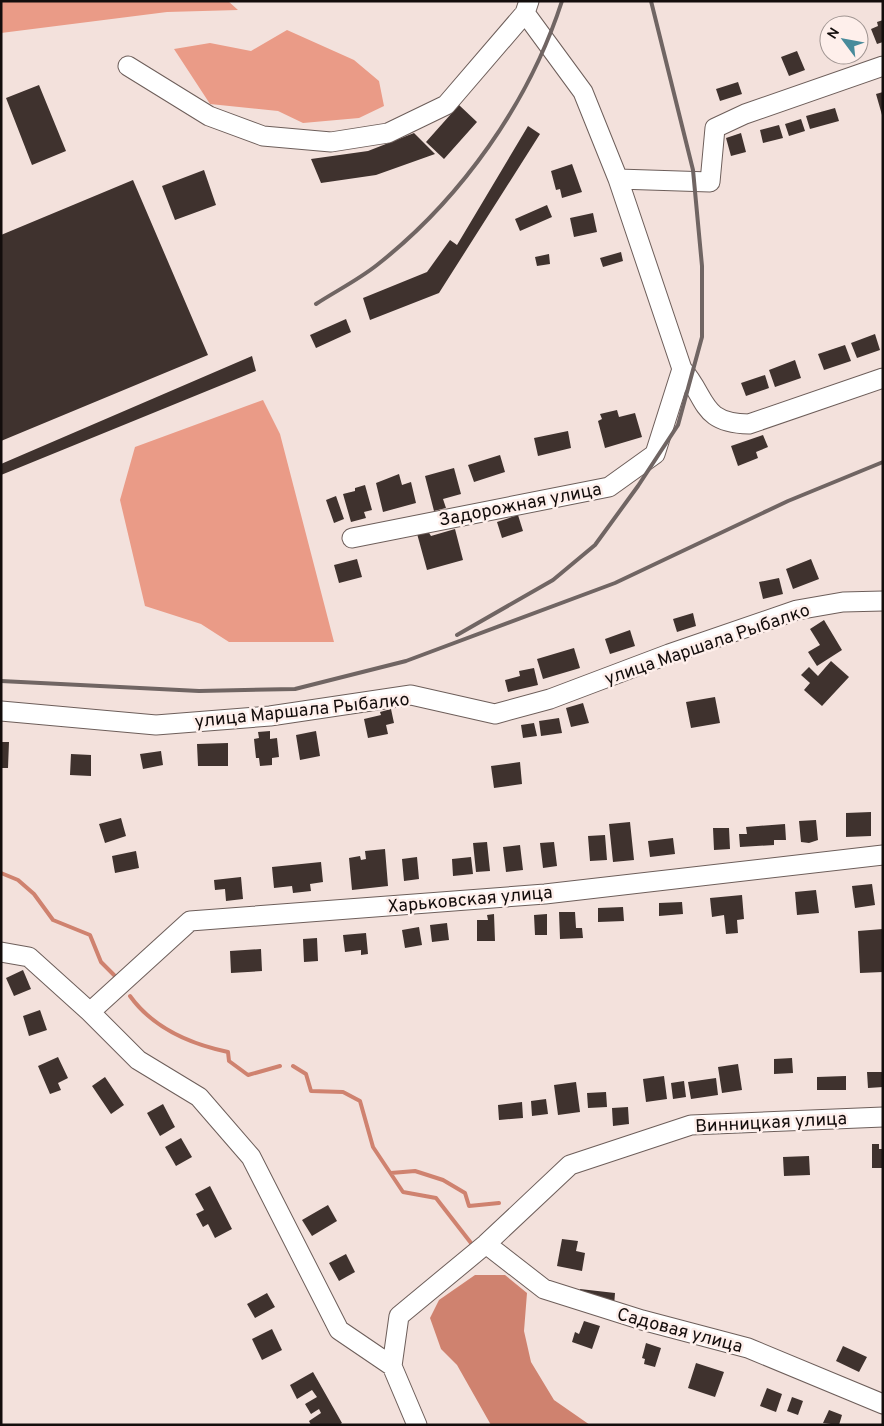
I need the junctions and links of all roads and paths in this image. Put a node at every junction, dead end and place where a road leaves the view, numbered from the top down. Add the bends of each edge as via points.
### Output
1 (527, 7) edge
2 (128, 66) dead end
3 (883, 66) edge
4 (618, 179) junction
5 (682, 370) junction
6 (883, 378) edge
7 (352, 538) dead end
8 (883, 601) edge
9 (1, 710) edge
10 (883, 855) edge
11 (1, 952) edge
12 (90, 1012) junction
13 (883, 1117) edge
14 (486, 1244) junction
15 (392, 1366) junction
16 (883, 1404) edge
17 (417, 1425) edge

1 - 2 street via 446,105 388,133 331,142 263,136 208,116
1 - 4 street via 583,92
3 - 4 street via 745,114 715,128 710,182
4 - 5 street
5 - 6 street via 691,380 700,401 727,424 749,424
5 - 7 street, Задорожная улица via 654,454 609,487
8 - 9 street, улица Маршала Рыбалко via 843,602 797,610 550,699 495,714 411,695 270,716 156,725
10 - 12 street, Харьковская улица via 544,894 190,921
11 - 12 street via 29,957
12 - 15 street via 138,1060 199,1097 251,1157 339,1330
13 - 14 street, Винницкая улица via 691,1125 570,1165
14 - 15 street, Винницкая улица via 399,1316
14 - 16 street, Садовая улица via 544,1289 642,1320 748,1348
15 - 17 street

